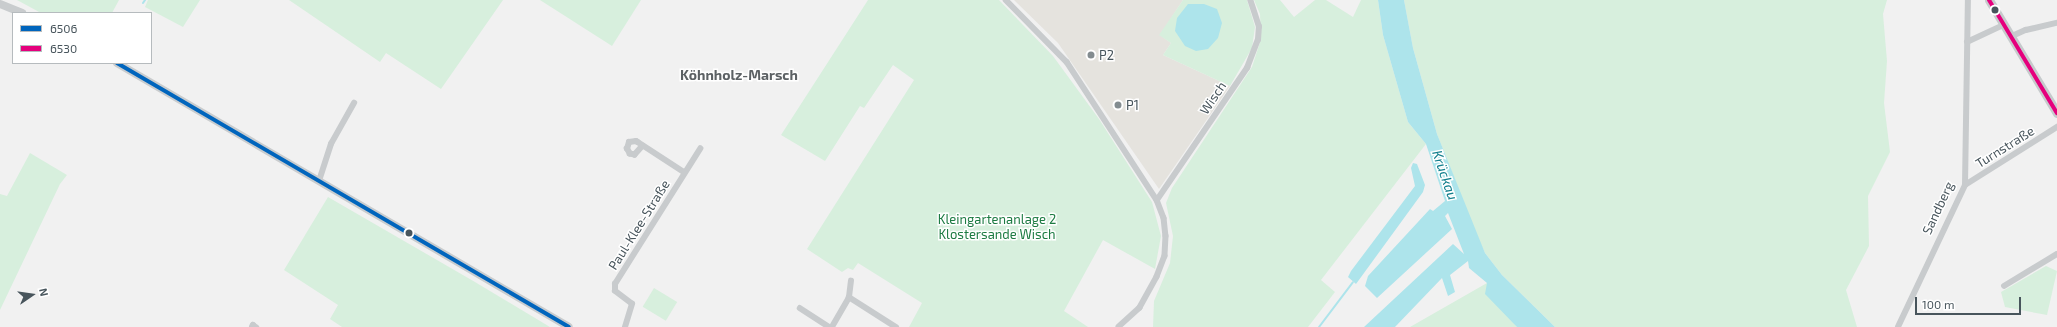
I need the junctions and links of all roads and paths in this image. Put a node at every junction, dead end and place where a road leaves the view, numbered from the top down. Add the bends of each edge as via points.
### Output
1 (1006, 0) edge
2 (1250, 0) edge
3 (1968, 0) edge
4 (1989, 0) edge
5 (0, 4) edge
6 (20, 12) edge
7 (2057, 23) edge
8 (2003, 25) junction
9 (2010, 38) junction
10 (1967, 42) junction
11 (119, 64) edge
12 (354, 103) dead end
13 (2057, 113) edge
14 (2057, 127) edge
15 (643, 146) dead end
16 (700, 149) dead end
17 (684, 172) junction
18 (319, 181) junction
19 (1964, 186) junction
20 (1157, 200) junction
21 (2057, 254) edge
22 (851, 281) dead end
23 (2004, 286) dead end
24 (849, 297) junction
25 (800, 308) dead end
26 (570, 327) edge
27 (625, 327) edge
28 (828, 327) edge
29 (832, 327) edge
30 (896, 327) edge
31 (1119, 327) edge
32 (1898, 327) edge

1 - 20 street via 1067,62
2 - 20 street, Wisch via 1258,27 1258,40 1247,68
3 - 10 street, Sandberg
4 - 8 main road
5 - 6 main road
7 - 9 street via 2026,30
8 - 9 main road
8 - 10 street
9 - 13 main road
10 - 19 street, Sandberg
11 - 18 main road
12 - 18 street via 331,144
14 - 19 street, Turnstraße
15 - 17 street, Paul-Klee-Straße
16 - 17 street, Paul-Klee-Straße
17 - 27 street, Paul-Klee-Straße via 614,286 615,291 632,304
18 - 26 main road
19 - 32 street, Sandberg
20 - 31 street via 1165,224 1165,256 1140,308
21 - 23 street
22 - 24 street
24 - 29 street
24 - 30 street
25 - 28 street

